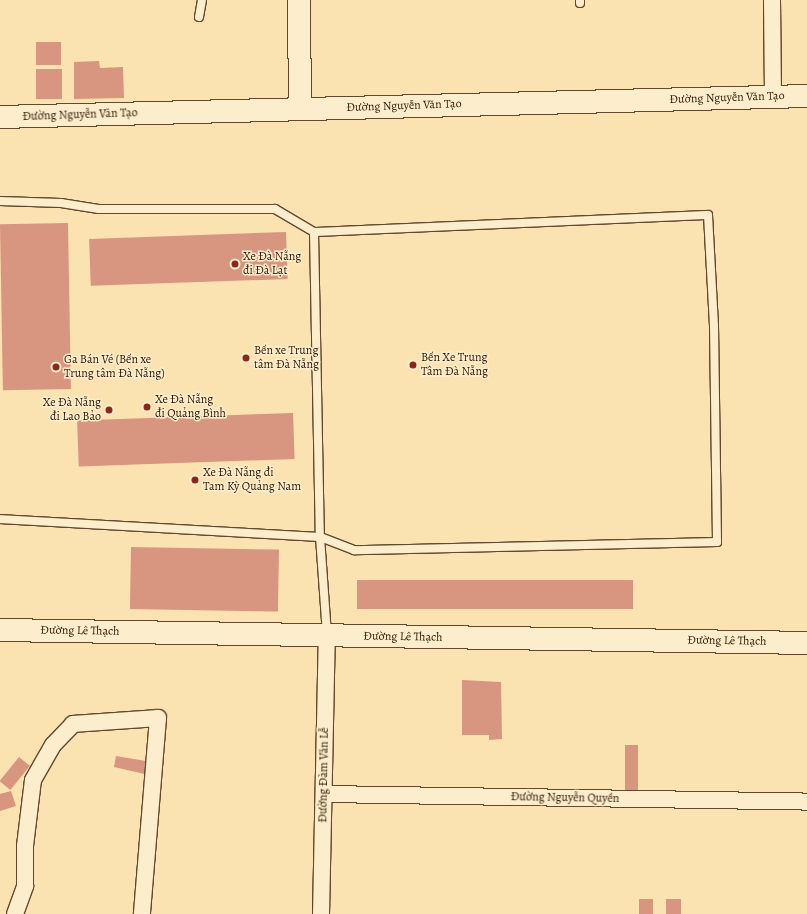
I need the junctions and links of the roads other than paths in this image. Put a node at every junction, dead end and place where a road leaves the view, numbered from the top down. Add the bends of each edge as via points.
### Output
1 (202, 0) edge
2 (299, 0) edge
3 (772, 0) edge
4 (199, 17) dead end
5 (773, 96) junction
6 (807, 96) edge
7 (300, 109) junction
8 (0, 117) edge
9 (0, 201) edge
10 (314, 232) junction
11 (0, 519) edge
12 (320, 537) junction
13 (0, 630) edge
14 (327, 635) junction
15 (807, 643) edge
16 (324, 794) junction
17 (807, 802) edge
18 (15, 914) edge
19 (142, 914) edge
20 (321, 914) edge

1 - 4 lane
2 - 7 street
3 - 5 street
5 - 6 street, Đường Nguyễn Văn Tạo
5 - 7 street, Đường Nguyễn Văn Tạo
7 - 8 street, Đường Nguyễn Văn Tạo
9 - 10 lane via 61,203 99,209 275,209
10 - 12 lane
10 - 12 lane via 708,215 714,326 718,542 354,550
11 - 12 lane
12 - 14 lane
13 - 14 street, Đường Lê Thạch
14 - 15 street, Đường Lê Thạch
14 - 16 street, Đường Đàm Văn Lễ
16 - 17 street, Đường Nguyễn Quyền
16 - 20 street, Đường Đàm Văn Lễ
18 - 19 street via 25,886 25,846 33,780 53,744 73,724 158,718

